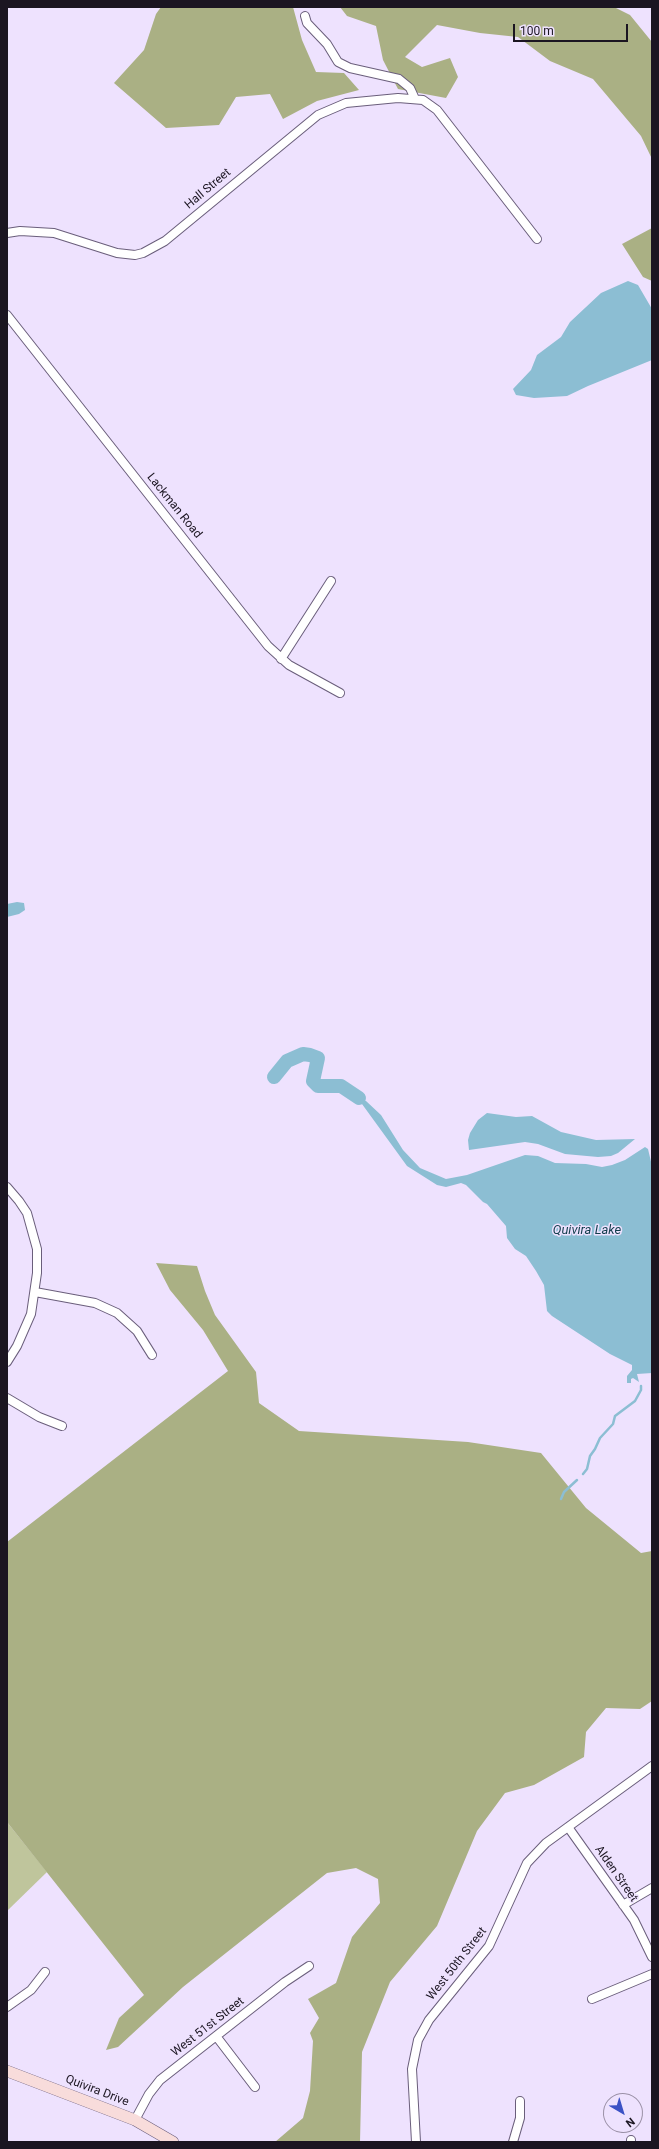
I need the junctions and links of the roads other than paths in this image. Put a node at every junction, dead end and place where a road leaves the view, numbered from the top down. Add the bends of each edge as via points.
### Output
1 (305, 16) dead end
2 (415, 99) junction
3 (7, 233) edge
4 (537, 239) dead end
5 (7, 315) edge
6 (331, 581) dead end
7 (281, 658) junction
8 (340, 693) dead end
9 (7, 1187) edge
10 (35, 1292) junction
11 (152, 1355) dead end
12 (7, 1362) edge
13 (7, 1398) edge
14 (62, 1426) dead end
15 (652, 1766) edge
16 (568, 1827) junction
17 (652, 1888) edge
18 (623, 1905) junction
19 (652, 1957) edge
20 (309, 1966) dead end
21 (45, 1972) dead end
22 (652, 1974) edge
23 (592, 1999) dead end
24 (7, 2007) edge
25 (216, 2036) junction
26 (7, 2071) edge
27 (255, 2087) dead end
28 (520, 2101) dead end
29 (135, 2120) junction
30 (173, 2142) edge
31 (416, 2142) edge
32 (513, 2142) edge

1 - 2 street via 307,23 327,44 338,62 350,68 399,79 410,88
2 - 3 street, Hall Street via 362,101 338,105 325,111 298,130 165,242 143,253 117,253 54,233
2 - 4 street, Hall Street via 431,104 437,110
5 - 7 street, Lackman Road via 268,646
6 - 7 street
7 - 8 street, Lackman Road
9 - 10 street via 20,1201 27,1214 37,1249
10 - 11 street via 95,1303 117,1313 137,1330
10 - 12 street via 31,1314
13 - 14 street via 17,1406
15 - 16 street, West 50th Street
16 - 18 street, Alden Street
16 - 31 street, West 50th Street via 546,1843 528,1863 489,1946 429,2020 418,2040 412,2069
17 - 18 street
18 - 19 street, Alden Street via 639,1928
20 - 25 street, West 51st Street
21 - 24 street via 31,1990
22 - 23 street
25 - 27 street
25 - 29 street, West 51st Street via 160,2080
26 - 29 main road, Quivira Drive
28 - 32 street via 520,2118
29 - 30 main road, Quivira Drive

